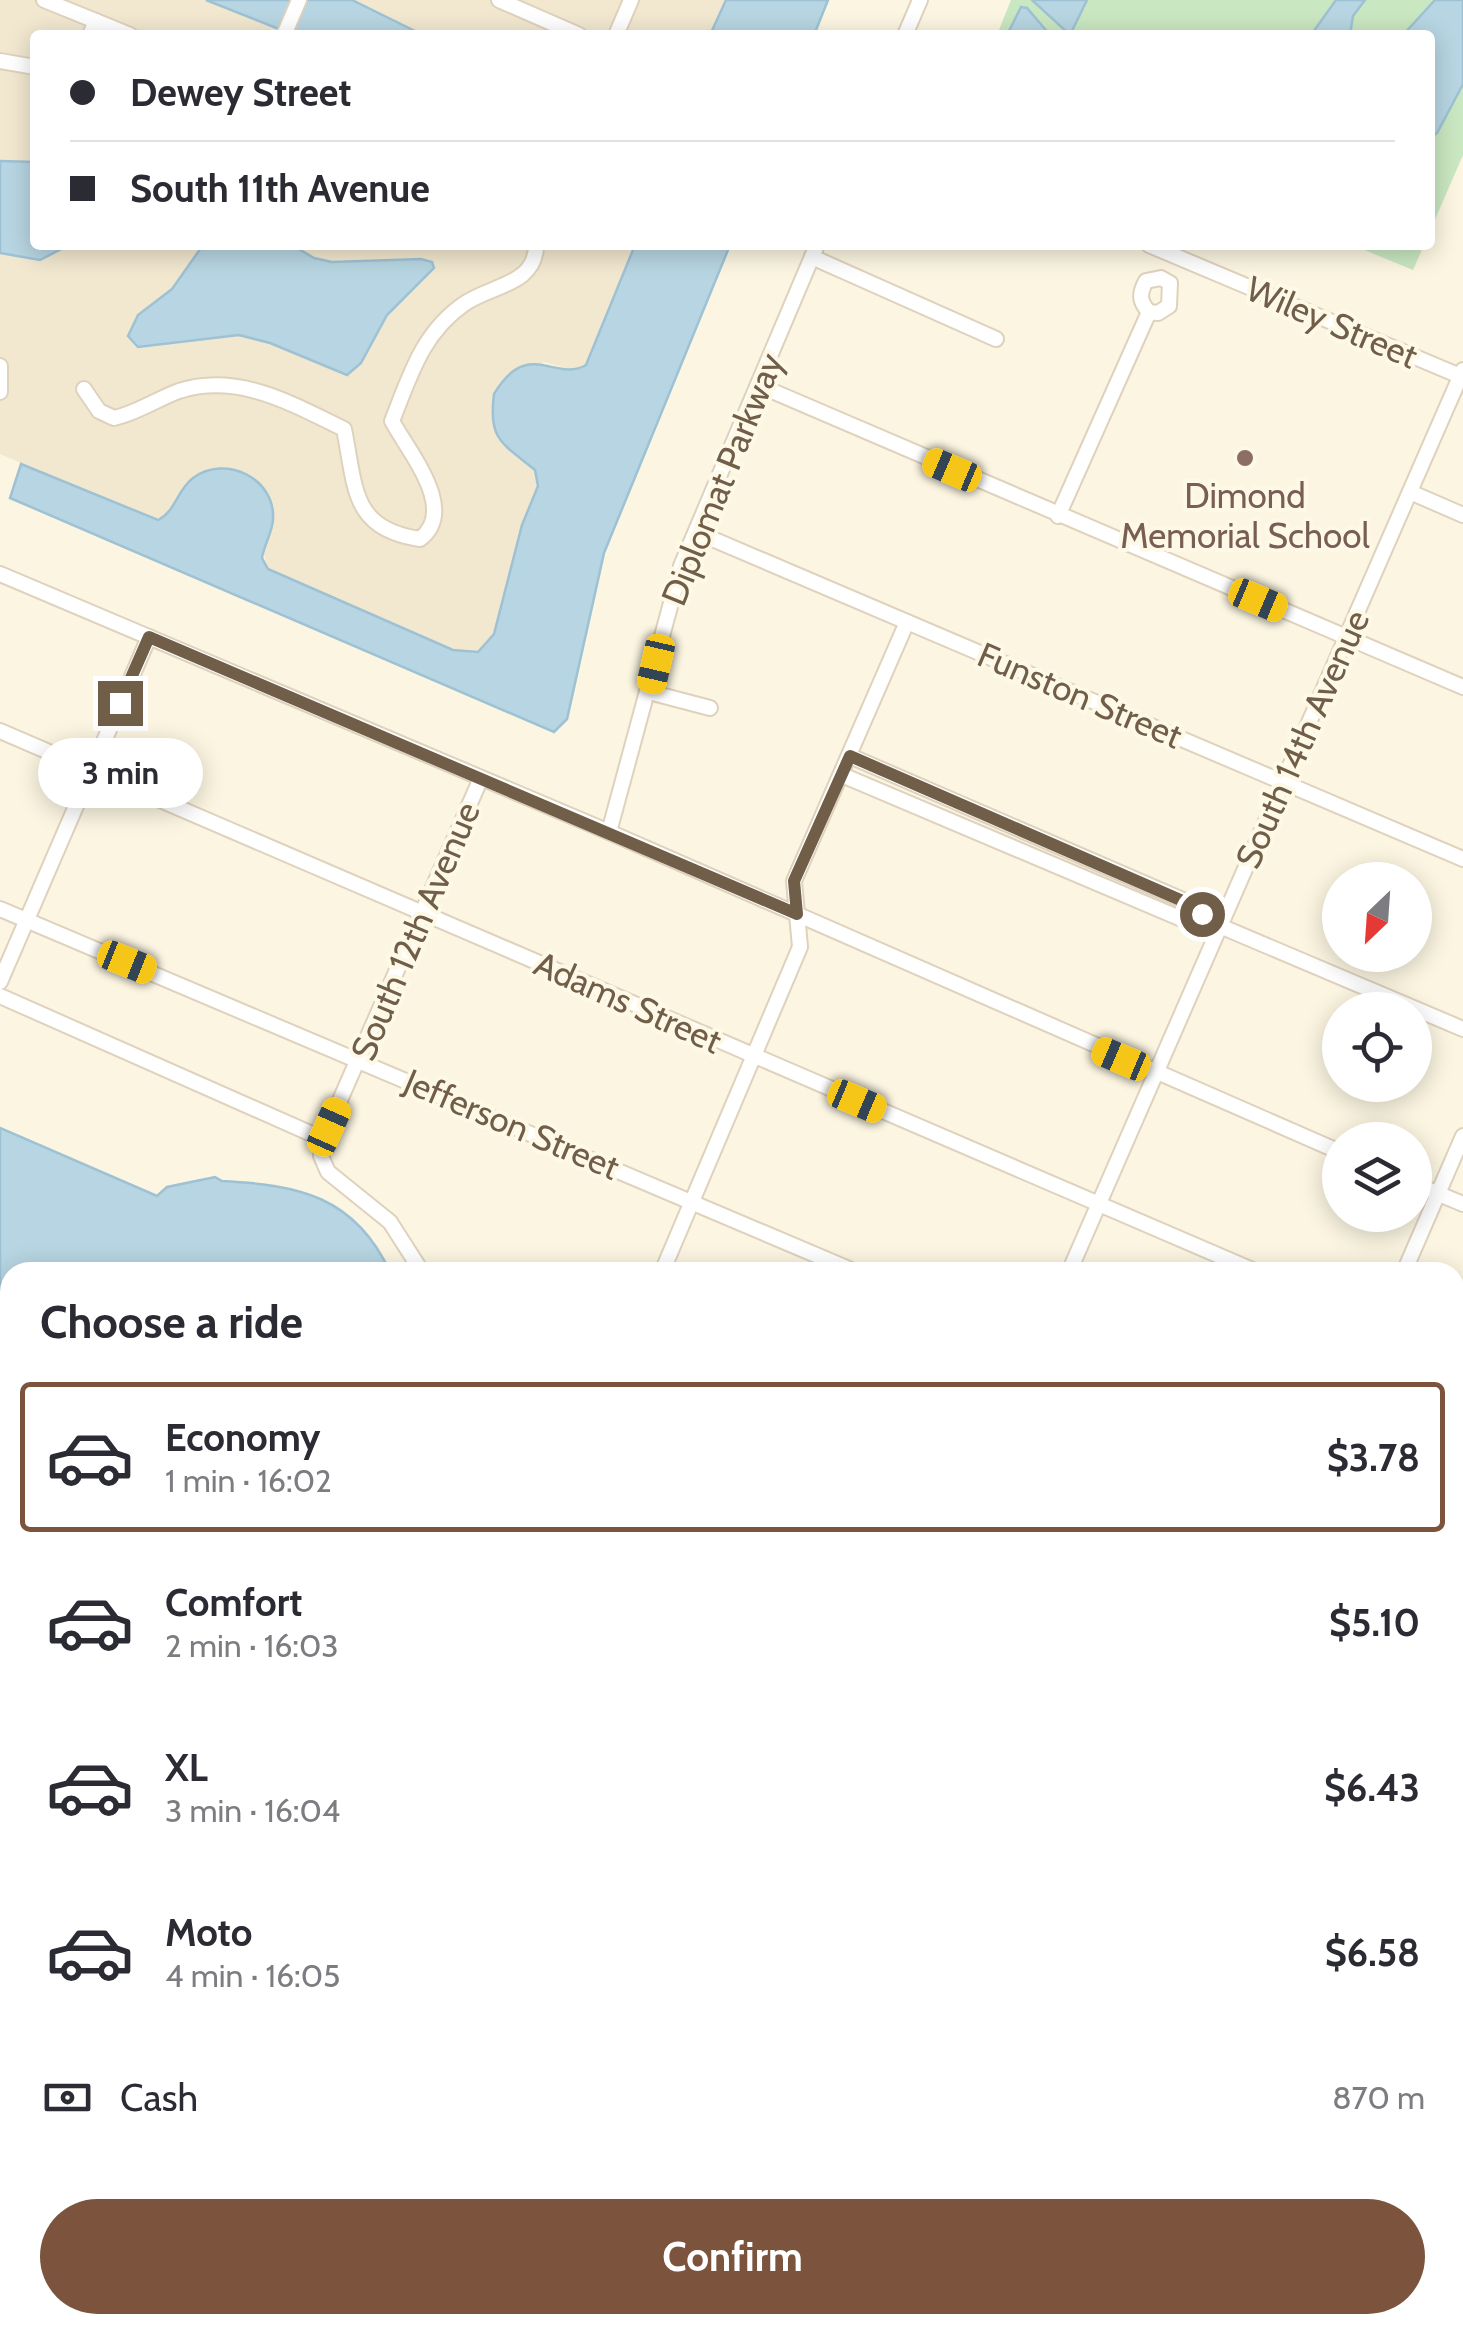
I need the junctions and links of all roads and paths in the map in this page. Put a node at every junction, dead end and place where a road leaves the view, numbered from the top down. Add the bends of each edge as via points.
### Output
1 (44, 0) edge
2 (299, 0) edge
3 (499, 0) edge
4 (631, 0) edge
5 (920, 0) edge
6 (520, 4) edge
7 (93, 28) edge
8 (286, 30) edge
9 (569, 30) edge
10 (618, 30) edge
11 (907, 30) edge
12 (0, 60) edge
13 (30, 66) edge
14 (535, 250) edge
15 (1161, 250) edge
16 (814, 251) edge
17 (1149, 312) dead end
18 (996, 339) dead end
19 (0, 366) edge
20 (1462, 373) edge
21 (758, 385) junction
22 (84, 389) dead end
23 (0, 392) edge
24 (1410, 492) junction
25 (1463, 514) edge
26 (1058, 516) junction
27 (696, 532) junction
28 (0, 574) edge
29 (907, 622) junction
30 (149, 637) junction
31 (1346, 637) junction
32 (1463, 686) edge
33 (650, 692) junction
34 (710, 708) dead end
35 (0, 731) edge
36 (850, 756) junction
37 (91, 770) junction
38 (842, 775) junction
39 (480, 778) junction
40 (1282, 782) junction
41 (609, 832) junction
42 (1463, 858) edge
43 (0, 909) edge
44 (423, 912) junction
45 (797, 914) junction
46 (27, 920) junction
47 (1220, 926) junction
48 (0, 982) edge
49 (0, 996) edge
50 (1463, 1029) edge
51 (753, 1057) junction
52 (360, 1058) junction
53 (1155, 1074) junction
54 (1463, 1136) edge
55 (324, 1139) junction
56 (1322, 1144) edge
57 (1432, 1191) edge
58 (1439, 1194) junction
59 (692, 1202) junction
60 (1098, 1204) junction
61 (1463, 1204) edge
62 (416, 1262) edge
63 (666, 1262) edge
64 (833, 1262) edge
65 (1073, 1262) edge
66 (1234, 1262) edge
67 (1408, 1262) edge

1 - 7 street
2 - 8 street
3 - 6 street
4 - 10 street
5 - 11 street
6 - 9 street
12 - 13 street
14 - 22 street via 526,275 466,302 421,347 392,422 434,500 438,517 420,539 396,536 368,519 344,429 266,392 225,385 183,390 114,418 99,411
15 - 20 street, Wiley Street
16 - 18 street
16 - 21 street, Diplomat Parkway
17 - 26 street
19 - 23 street
20 - 24 street, South 14th Avenue
21 - 26 street
21 - 27 street, Diplomat Parkway
24 - 25 street
24 - 31 street, South 14th Avenue
26 - 31 street
27 - 29 street, Funston Street
27 - 33 street, Diplomat Parkway via 670,602
28 - 30 street
29 - 36 street
29 - 40 street, Funston Street
30 - 37 street
30 - 39 street
31 - 32 street
31 - 40 street, South 14th Avenue
33 - 34 street
33 - 41 street, Diplomat Parkway
35 - 37 street, Adams Street
36 - 38 street
36 - 47 street via 1185,902
37 - 44 street, Adams Street
37 - 46 street
38 - 45 street via 794,881
38 - 47 street via 1210,931
39 - 41 street
39 - 44 street, South 12th Avenue
40 - 42 street, Funston Street
40 - 47 street, South 14th Avenue
41 - 45 street
43 - 46 street, Jefferson Street
44 - 51 street, Adams Street
44 - 52 street, South 12th Avenue
45 - 51 street via 800,947
45 - 53 street
46 - 48 street
46 - 52 street, Jefferson Street
47 - 50 street
47 - 53 street, South 14th Avenue
49 - 55 street
51 - 59 street
51 - 60 street, Adams Street
52 - 55 street, South 12th Avenue
52 - 59 street, Jefferson Street
53 - 56 street
53 - 60 street, South 14th Avenue
54 - 58 street
55 - 62 street via 321,1156 328,1172 390,1222
57 - 58 street
58 - 61 street
58 - 67 street
59 - 63 street
59 - 64 street, Jefferson Street
60 - 65 street, South 14th Avenue
60 - 66 street, Adams Street

